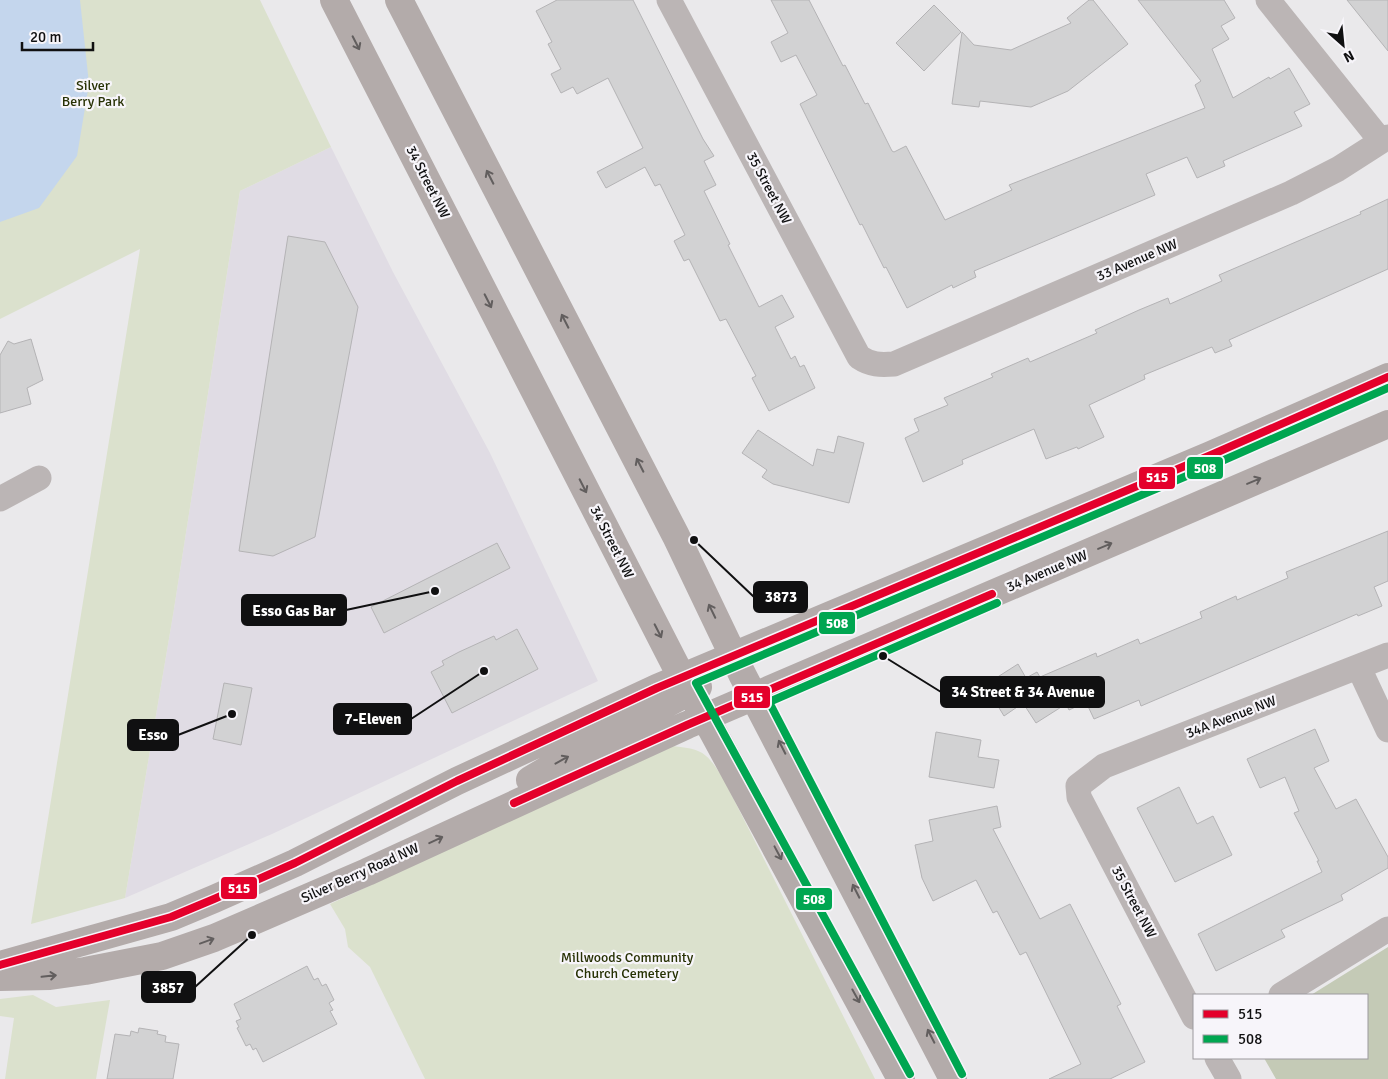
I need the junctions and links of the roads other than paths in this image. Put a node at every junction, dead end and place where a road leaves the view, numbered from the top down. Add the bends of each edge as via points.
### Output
1 (334, 0) edge
2 (399, 0) edge
3 (669, 0) edge
4 (1268, 0) edge
5 (1384, 139) edge
6 (878, 365) joint
7 (1388, 377) edge
8 (1388, 424) edge
9 (40, 478) dead end
10 (0, 499) edge
11 (732, 655) junction
12 (1388, 655) edge
13 (1359, 668) junction
14 (686, 685) junction
15 (755, 697) junction
16 (706, 718) junction
17 (1388, 730) edge
18 (1078, 786) joint
19 (479, 819) junction
20 (1388, 929) edge
21 (0, 966) edge
22 (0, 977) edge
23 (1283, 994) edge
24 (1193, 1015) edge
25 (1218, 1059) edge
26 (901, 1079) edge
27 (953, 1079) edge
28 (1229, 1079) edge

1 -> 14 main road, 34 Street NW
11 -> 2 main road via 676,536
3 - 6 street, 35 Street NW via 859,356
4 - 5 street
5 - 6 street, 33 Avenue NW via 1338,169 1291,193 894,364
7 - 11 main road via 1211,455
15 -> 8 main road, 34 Avenue NW
9 - 10 street
11 - 14 main road
11 - 15 main road
12 - 13 street, 34A Avenue NW
13 - 17 street
13 - 18 street, 34A Avenue NW via 1104,766
14 - 16 main road, 34 Street NW
19 -> 14 main road via 538,774
14 - 21 main road via 457,781 295,863 171,917
15 - 16 main road, 34 Avenue NW
27 -> 15 main road
16 - 19 main road, Silver Berry Road NW
16 -> 26 main road, 34 Street NW
18 - 24 street, 35 Street NW via 1079,797
22 -> 19 main road, Silver Berry Road NW via 50,976 85,971 180,950 367,872
20 - 23 street
25 - 28 street

